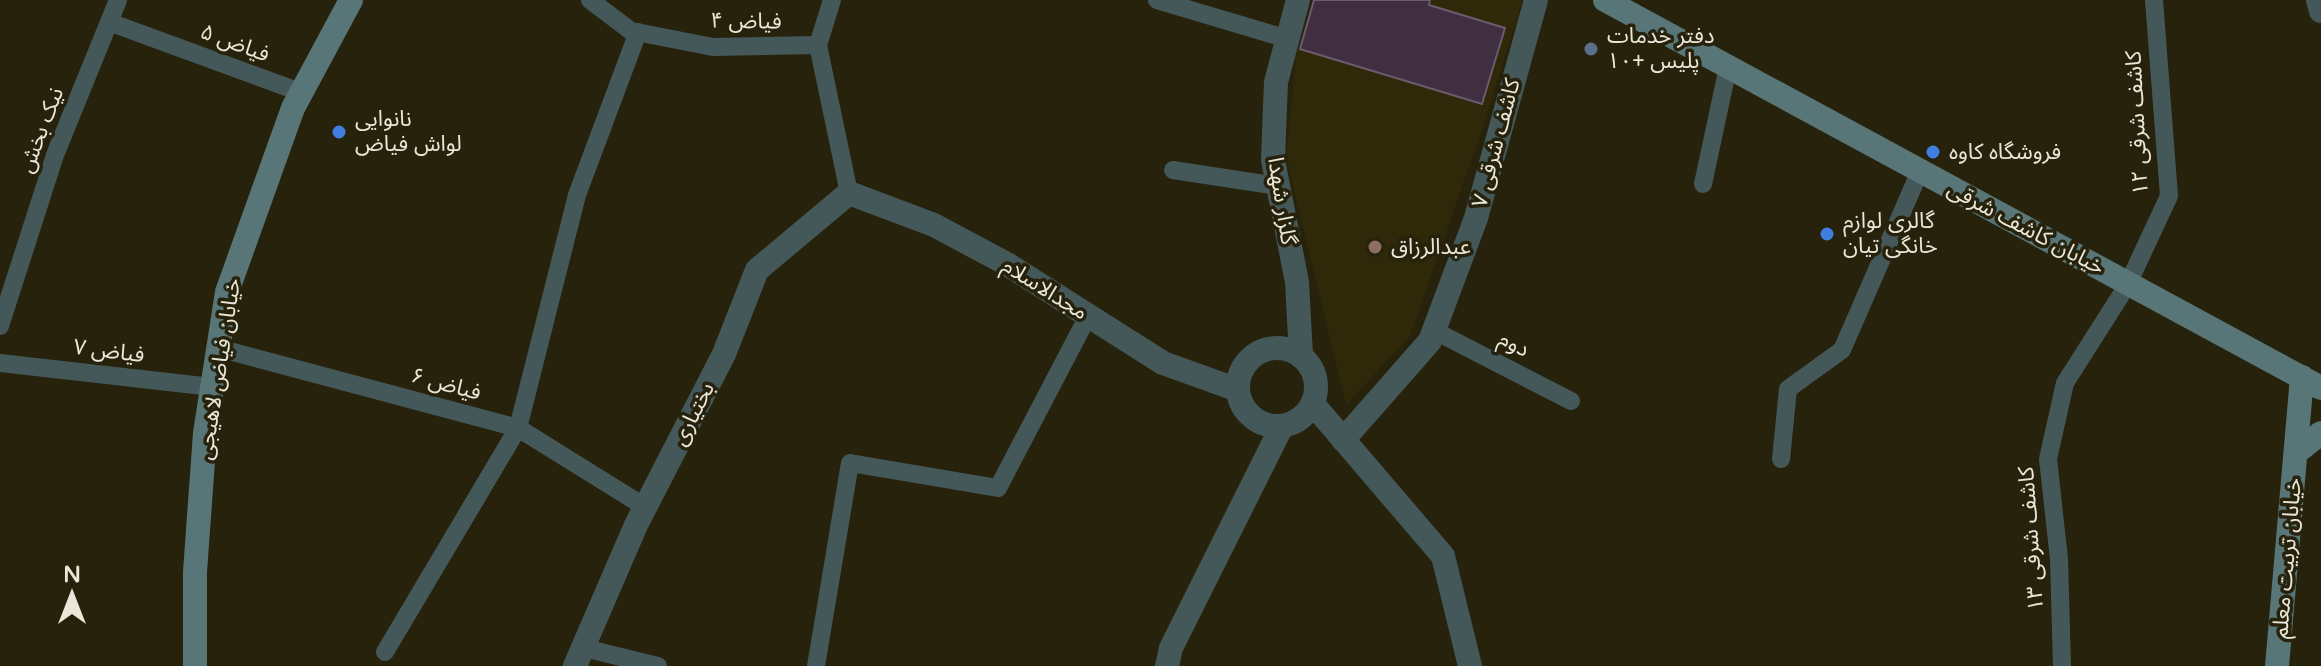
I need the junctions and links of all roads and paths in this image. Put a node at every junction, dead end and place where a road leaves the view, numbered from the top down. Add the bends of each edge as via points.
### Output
1 (118, 0) edge
2 (351, 0) edge
3 (590, 0) edge
4 (832, 0) edge
5 (1157, 0) edge
6 (1298, 0) edge
7 (1536, 0) edge
8 (1605, 0) edge
9 (2154, 0) edge
10 (2318, 0) edge
11 (2321, 11) edge
12 (109, 22) junction
13 (638, 32) junction
14 (1288, 39) junction
15 (818, 45) junction
16 (1728, 67) junction
17 (300, 92) junction
18 (1173, 170) dead end
19 (1920, 171) junction
20 (1703, 184) dead end
21 (1277, 186) junction
22 (849, 193) junction
23 (2128, 284) junction
24 (1088, 316) junction
25 (0, 326) edge
26 (1435, 331) junction
27 (218, 348) junction
28 (1301, 356) junction
29 (0, 363) edge
30 (2312, 382) edge
31 (212, 387) junction
32 (1238, 390) junction
33 (1571, 401) dead end
34 (1313, 404) junction
35 (1282, 426) junction
36 (518, 428) junction
37 (2321, 433) edge
38 (1343, 440) junction
39 (2298, 451) junction
40 (1781, 459) dead end
41 (645, 507) junction
42 (385, 652) dead end
43 (580, 657) edge
44 (195, 666) edge
45 (658, 666) edge
46 (816, 666) edge
47 (1167, 666) edge
48 (1470, 666) edge
49 (2062, 666) edge
50 (2277, 666) edge

1 - 12 lane, نیک بخش
2 - 17 main road, خیابان فیاض لاهیجی
3 - 13 lane, فیاض ۴
4 - 15 lane
5 - 14 lane
6 - 14 street, گلزار شهدا
7 - 26 street, کاشف شرقی ۷ via 1476,218
8 - 16 main road, خیابان کاشف شرقی
9 - 23 lane, کاشف شرقی ۱۲ via 2169,196
10 - 11 street
12 - 17 lane, فیاض ۵
12 - 25 lane, نیک بخش via 55,155
13 - 15 lane, فیاض ۴ via 713,47
13 - 36 lane via 577,195
14 - 21 street, گلزار شهدا via 1276,82
15 - 22 lane
16 - 19 main road, خیابان کاشف شرقی
16 - 20 lane
17 - 27 main road, خیابان فیاض لاهیجی via 227,292
18 - 21 lane
19 - 23 main road, خیابان کاشف شرقی
19 - 40 lane via 1842,350 1788,389
21 - 28 street, گلزار شهدا via 1297,282
22 - 24 street, مجدالاسلام via 934,225
22 - 41 street, بختیاری via 757,270 724,354
23 - 30 main road, خیابان کاشف شرقی
23 - 49 lane, کاشف شرقی ۱۳ via 2065,383 2048,459 2059,559
24 - 32 street, مجدالاسلام via 1163,363
24 - 46 lane via 998,488 850,463
26 - 33 lane, دوم
26 - 38 street, کاشف شرقی ۷
27 - 31 main road, خیابان فیاض لاهیجی
27 - 36 lane, فیاض ۶
28 - 32 street via 1290,350 1264,350 1245,365
28 - 34 street via 1315,378
29 - 31 lane, فیاض ۷
30 - 39 main road, خیابان تربیت معلم
31 - 44 main road, خیابان فیاض لاهیجی via 195,572
32 - 35 street via 1246,411 1257,421
34 - 35 street via 1295,422
34 - 38 street
35 - 47 street via 1171,648
36 - 41 lane, فیاض ۶
36 - 42 lane
37 - 39 main road
38 - 48 street via 1443,556
39 - 50 main road, خیابان تربیت معلم
41 - 43 street, بختیاری
43 - 45 lane

